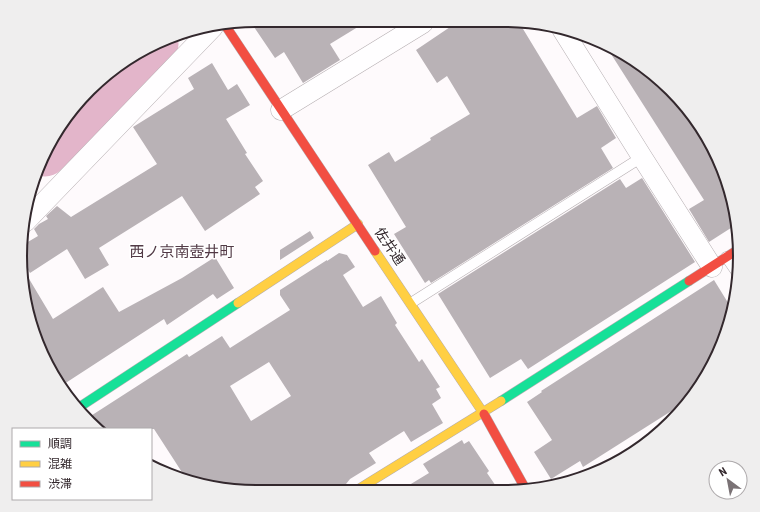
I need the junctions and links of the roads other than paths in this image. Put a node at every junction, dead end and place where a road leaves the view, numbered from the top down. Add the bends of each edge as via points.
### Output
1 (417, 27) edge
2 (228, 29) edge
3 (208, 32) edge
4 (567, 36) edge
5 (282, 110) junction
6 (642, 157) junction
7 (30, 217) edge
8 (358, 224) junction
9 (733, 253) edge
10 (719, 262) junction
11 (733, 271) edge
12 (411, 303) junction
13 (82, 405) edge
14 (483, 413) junction
15 (523, 484) edge
16 (365, 485) edge

1 - 5 street
2 - 5 street, 佐井通
3 - 7 street
4 - 6 street
5 - 8 street, 佐井通
6 - 10 street
6 - 12 lane
8 - 12 street, 佐井通
8 - 13 street
9 - 10 street
10 - 11 lane
10 - 14 street
12 - 14 street, 佐井通
14 - 15 street, 佐井通
14 - 16 street

